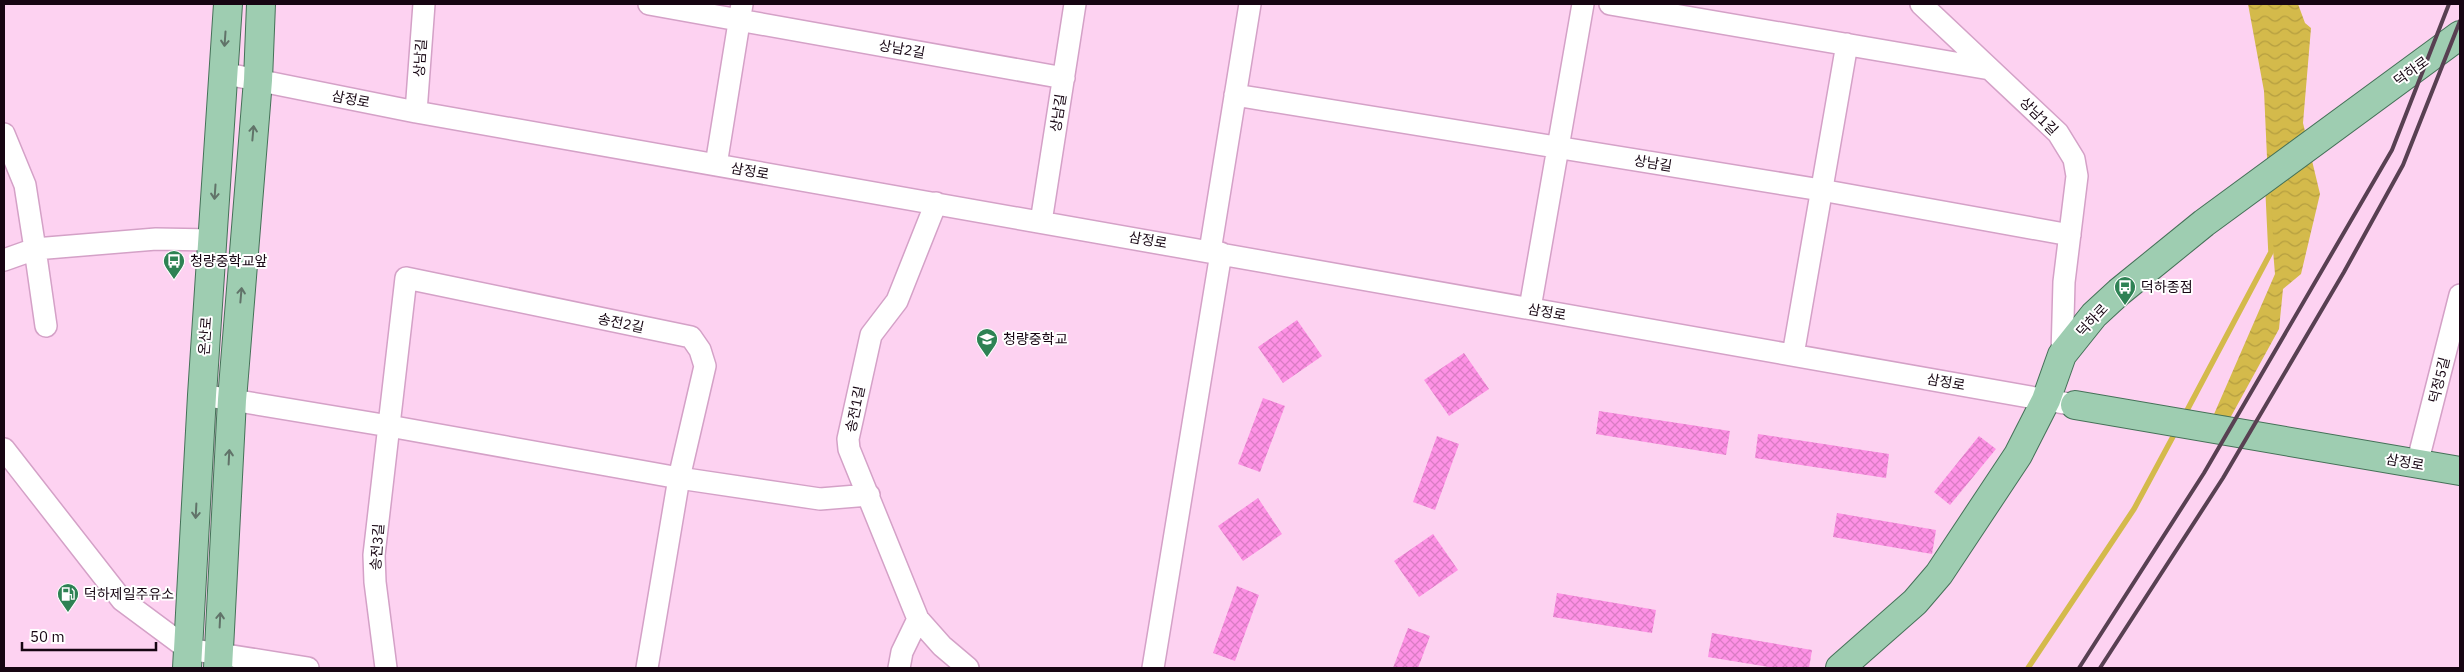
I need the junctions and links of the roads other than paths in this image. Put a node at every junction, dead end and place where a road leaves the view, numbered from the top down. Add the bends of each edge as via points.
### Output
1 (228, 4) edge
2 (261, 4) edge
3 (424, 4) edge
4 (649, 4) edge
5 (1075, 4) edge
6 (1250, 4) edge
7 (1583, 4) edge
8 (1610, 4) edge
9 (1921, 4) edge
10 (741, 12) edge
11 (2460, 35) edge
12 (1846, 44) junction
13 (1990, 69) junction
14 (222, 73) junction
15 (1064, 78) junction
16 (258, 80) junction
17 (1236, 94) junction
18 (416, 112) junction
19 (4, 134) edge
20 (1558, 148) junction
21 (716, 165) junction
22 (1822, 190) junction
23 (936, 203) junction
24 (1041, 222) junction
25 (2070, 235) junction
26 (212, 240) junction
27 (35, 250) junction
28 (1215, 252) junction
29 (4, 260) edge
30 (406, 278) joint
31 (2460, 296) edge
32 (1530, 308) junction
33 (46, 326) dead end
34 (1793, 355) junction
35 (2062, 355) junction
36 (202, 395) junction
37 (232, 400) junction
38 (2046, 400) junction
39 (2075, 405) joint
40 (389, 426) junction
41 (4, 449) edge
42 (2417, 464) junction
43 (2460, 471) edge
44 (679, 478) junction
45 (869, 495) junction
46 (918, 619) junction
47 (188, 659) edge
48 (218, 661) edge
49 (308, 668) edge
50 (386, 668) edge
51 (647, 668) edge
52 (899, 668) edge
53 (968, 668) edge
54 (1153, 668) edge
55 (1840, 668) edge

1 -> 14 main road, 온산로
2 - 16 main road
3 - 18 street, 상남길
4 - 10 street, 상남2길
5 - 15 street, 상남길
6 - 17 street
7 - 20 street
8 - 12 street
9 - 13 street, 상남1길
10 - 15 street, 상남2길
10 - 21 street
11 - 35 main road, 덕하로 via 2204,223 2118,292 2094,315
12 - 13 street
12 - 22 street
13 - 25 street, 상남1길 via 2058,133 2074,158 2077,176
14 - 16 street, 삼정로
14 -> 26 main road, 온산로
15 - 24 street, 상남길
16 - 18 street, 삼정로
37 -> 16 main road
17 - 20 street, 상남길
17 - 28 street
18 - 21 street, 삼정로
19 - 27 street via 25,185
20 - 22 street, 상남길
20 - 32 street
21 - 23 street, 삼정로
22 - 25 street, 상남길
22 - 34 street
23 - 24 street, 삼정로
23 - 45 street, 송전1길 via 897,301 871,335 848,439 849,449
24 - 28 street, 삼정로
25 - 35 street, 상남1길 via 2064,282
26 - 27 street via 156,239
26 - 36 main road, 온산로
27 - 29 street
27 - 33 street
28 - 32 street, 삼정로
28 - 54 street
30 - 40 street, 송전3길
30 - 44 street, 송전2길 via 691,337 705,366
31 - 42 street, 덕정5길
32 - 34 street, 삼정로
34 - 38 street, 삼정로
35 - 38 main road, 덕하로
36 - 37 street
36 -> 47 main road, 온산로
37 - 40 street
48 -> 37 main road
38 - 39 street, 삼정로
38 - 55 main road, 덕하로 via 2018,455 1939,574 1915,602
39 - 42 main road, 삼정로
40 - 44 street
40 - 50 street, 송전3길 via 374,555
41 - 47 street via 122,600
42 - 43 main road, 삼정로
44 - 45 street via 820,499
44 - 51 street, 송전2길
45 - 46 street, 송전1길
46 - 52 street via 902,652
46 - 53 street, 송전1길
47 - 48 street
48 - 49 street

